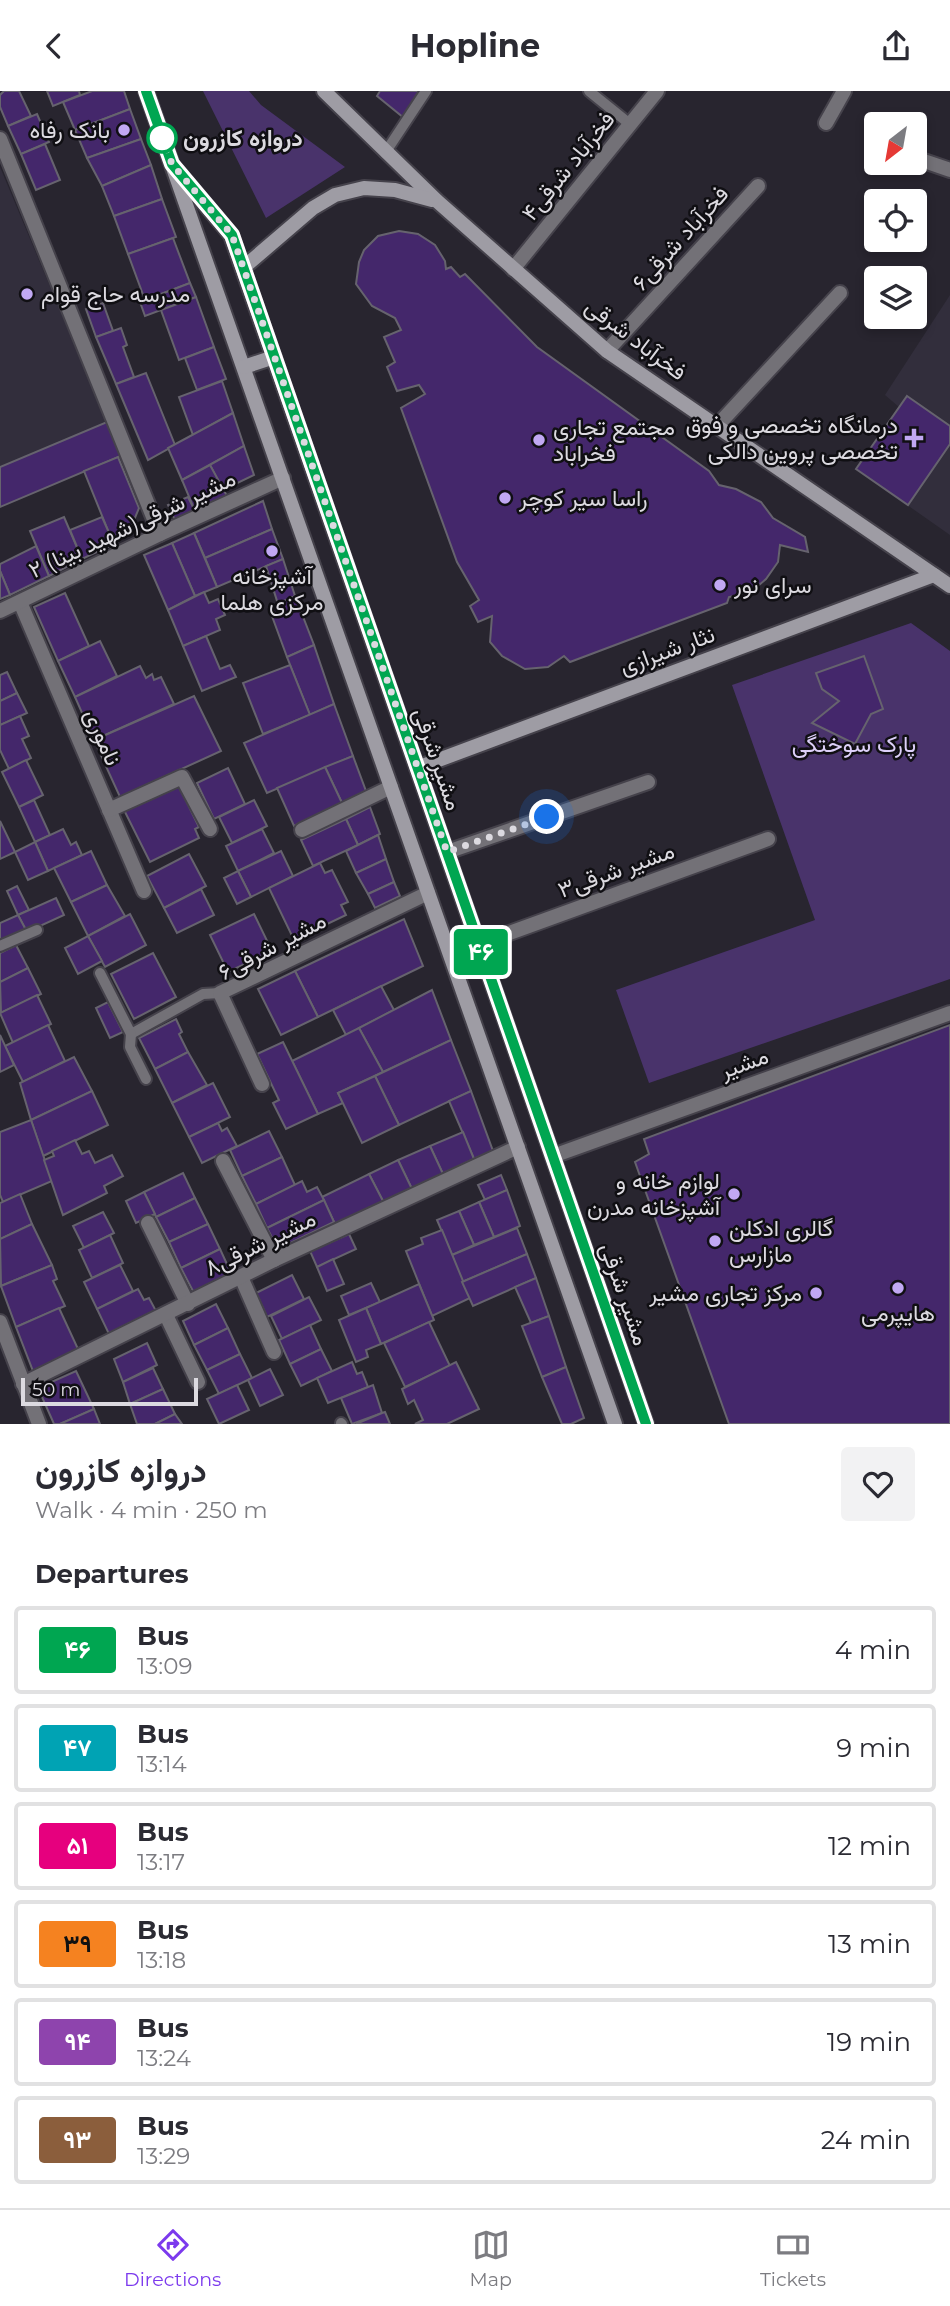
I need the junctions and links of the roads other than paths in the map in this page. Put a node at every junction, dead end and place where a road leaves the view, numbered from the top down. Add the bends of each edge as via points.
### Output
1 (146, 91) edge
2 (324, 91) edge
3 (426, 91) edge
4 (589, 91) edge
5 (657, 91) edge
6 (844, 91) edge
7 (826, 123) dead end
8 (631, 125) junction
9 (0, 139) edge
10 (386, 153) junction
11 (928, 162) edge
12 (172, 164) junction
13 (950, 170) edge
14 (758, 186) dead end
15 (437, 201) junction
16 (243, 268) junction
17 (513, 269) junction
18 (841, 293) dead end
19 (607, 351) junction
20 (274, 357) junction
21 (244, 367) junction
22 (717, 426) junction
23 (284, 478) junction
24 (160, 534) junction
25 (934, 575) junction
26 (950, 586) edge
27 (20, 602) junction
28 (0, 611) edge
29 (417, 768) junction
30 (648, 782) dead end
31 (391, 787) junction
32 (109, 810) junction
33 (209, 829) dead end
34 (302, 829) dead end
35 (768, 839) dead end
36 (447, 852) junction
37 (144, 891) dead end
38 (428, 893) junction
39 (37, 930) dead end
40 (479, 944) junction
41 (0, 946) edge
42 (100, 973) dead end
43 (220, 993) junction
44 (950, 1013) edge
45 (131, 1034) junction
46 (146, 1079) dead end
47 (262, 1084) dead end
48 (517, 1147) junction
49 (553, 1156) junction
50 (223, 1161) dead end
51 (148, 1223) dead end
52 (274, 1260) junction
53 (241, 1277) junction
54 (188, 1304) junction
55 (166, 1315) junction
56 (0, 1322) edge
57 (274, 1352) dead end
58 (198, 1382) dead end
59 (23, 1384) junction
60 (39, 1424) edge
61 (615, 1424) edge
62 (646, 1424) edge

1 - 12 main road, مشیر شرقی
2 - 10 main road, فخرآباد شرقی
3 - 10 lane
4 - 8 lane
5 - 8 street, فخرآباد شرقی۴
6 - 7 street
8 - 17 street, فخرآباد شرقی۴
9 - 24 street
10 - 15 main road, فخرآباد شرقی
11 - 13 street
12 - 16 main road, مشیر شرقی via 232,235
12 - 21 main road, مشیر شرقی
14 - 19 street, فخرآباد شرقی۶
15 - 16 main road via 364,188 335,195
15 - 17 main road, فخرآباد شرقی
16 - 20 main road, مشیر شرقی
17 - 19 main road, فخرآباد شرقی
18 - 22 street
19 - 22 main road, فخرآباد شرقی
20 - 21 main road
20 - 29 main road, مشیر شرقی
21 - 23 main road, مشیر شرقی
22 - 25 main road, فخرآباد شرقی
23 - 24 street, ۲ مشیر شرقی(شهید بینا)
23 - 31 main road, مشیر شرقی
24 - 27 street, ۲ مشیر شرقی(شهید بینا)
25 - 26 main road, فخرآباد شرقی
25 - 29 main road, نثار شیرازی
27 - 28 street, ۲ مشیر شرقی(شهید بینا)
27 - 32 street, ناموری
29 - 36 main road, مشیر شرقی
30 - 36 street
31 - 34 street
31 - 38 main road, مشیر شرقی
32 - 33 street via 182,777
32 - 37 street, ناموری
35 - 40 street, ۳مشیر شرقی
36 - 40 main road, مشیر شرقی
38 - 43 street, ۶مشیر شرقی
38 - 48 main road, مشیر شرقی
39 - 41 lane
40 - 49 main road, مشیر شرقی
42 - 45 lane
43 - 45 lane via 204,994
43 - 47 street, ۶مشیر شرقی
44 - 49 street, مشیر
45 - 46 lane via 130,1047
48 - 52 street, مشیر شرقی۸
48 - 61 main road, مشیر شرقی
49 - 62 main road, مشیر شرقی
50 - 52 street
51 - 54 street
52 - 53 street, مشیر شرقی۸
53 - 54 street, مشیر شرقی۸
53 - 57 street
54 - 55 street, مشیر شرقی۸
55 - 58 street
55 - 59 street, مشیر شرقی۸
56 - 59 street
59 - 60 street

